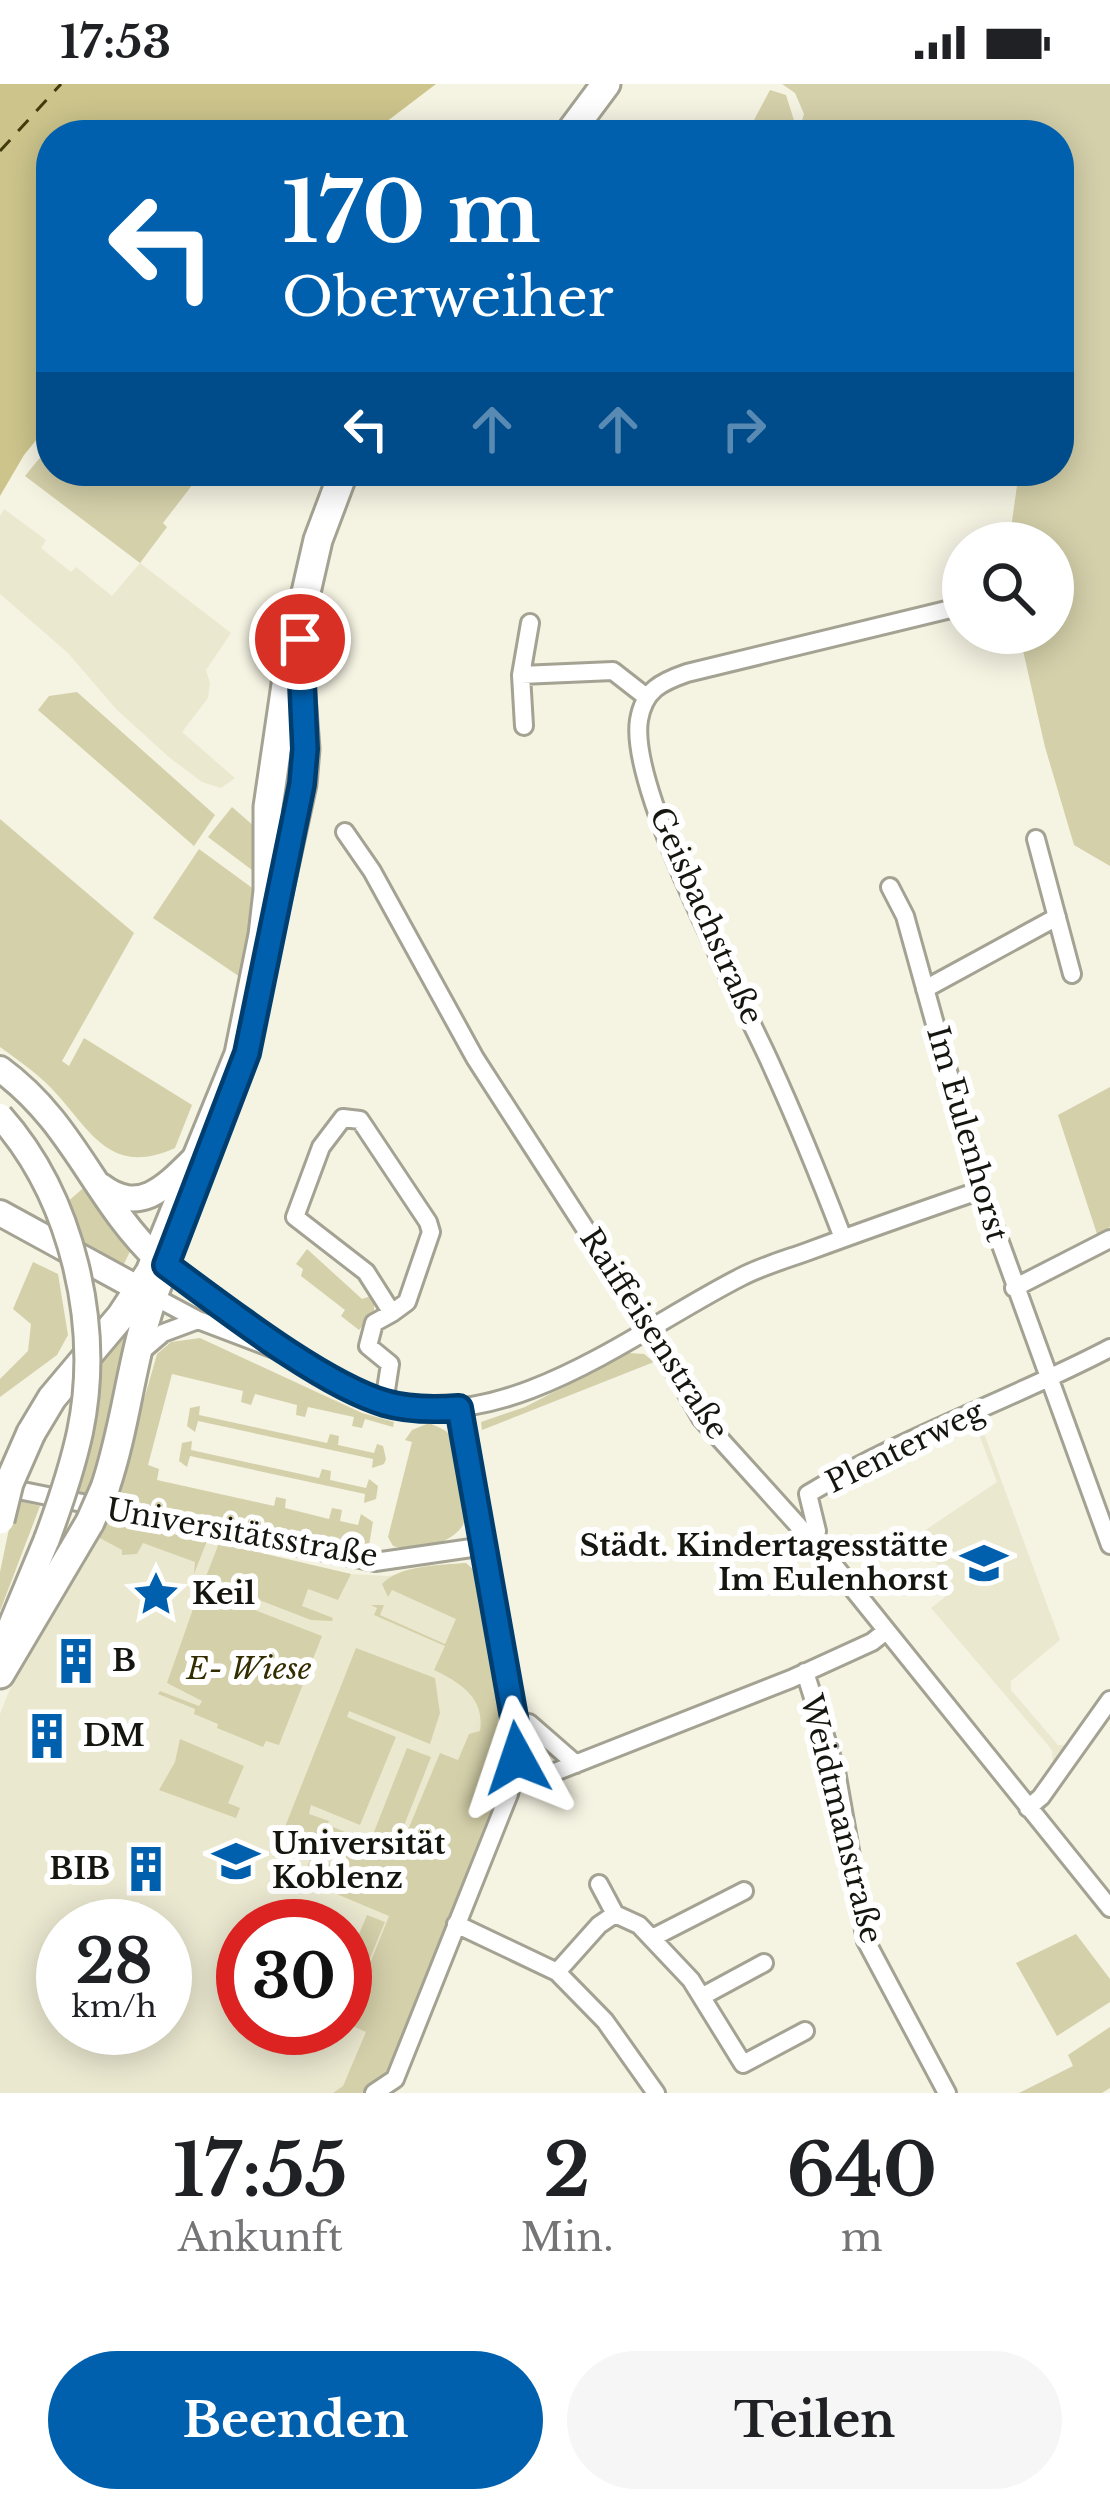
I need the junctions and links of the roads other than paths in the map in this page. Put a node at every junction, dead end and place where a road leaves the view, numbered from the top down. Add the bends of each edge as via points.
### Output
1 (606, 84) edge
2 (579, 120) edge
3 (338, 486) edge
4 (302, 607) junction
5 (942, 611) edge
6 (530, 622) dead end
7 (521, 675) junction
8 (645, 696) junction
9 (524, 726) dead end
10 (272, 771) junction
11 (302, 784) junction
12 (345, 832) dead end
13 (1036, 839) dead end
14 (890, 887) dead end
15 (1057, 917) junction
16 (1072, 974) dead end
17 (925, 989) junction
18 (0, 1070) edge
19 (0, 1116) edge
20 (0, 1133) edge
21 (197, 1156) junction
22 (99, 1185) junction
23 (981, 1190) junction
24 (0, 1213) edge
25 (843, 1238) junction
26 (1110, 1239) edge
27 (161, 1262) junction
28 (1014, 1288) junction
29 (146, 1292) junction
30 (392, 1313) junction
31 (198, 1320) junction
32 (650, 1329) junction
33 (1110, 1348) edge
34 (306, 1361) junction
35 (131, 1366) junction
36 (1048, 1380) junction
37 (383, 1402) junction
38 (459, 1408) junction
39 (0, 1486) edge
40 (0, 1520) edge
41 (42, 1536) junction
42 (813, 1541) junction
43 (1110, 1545) edge
44 (485, 1546) junction
45 (0, 1626) edge
46 (886, 1631) junction
47 (0, 1652) edge
48 (805, 1672) junction
49 (0, 1674) edge
50 (1110, 1700) edge
51 (515, 1723) junction
52 (576, 1764) junction
53 (532, 1781) dead end
54 (1028, 1808) junction
55 (599, 1884) dead end
56 (744, 1891) dead end
57 (1110, 1908) edge
58 (615, 1914) junction
59 (456, 1924) junction
60 (652, 1938) junction
61 (764, 1963) dead end
62 (556, 1972) junction
63 (703, 1996) junction
64 (805, 2031) dead end
65 (401, 2086) edge
66 (374, 2093) edge
67 (656, 2093) edge
68 (947, 2093) edge

1 - 2 main road
3 - 4 main road
4 - 10 main road
4 - 11 main road
5 - 8 street via 688,673
6 - 7 street
7 - 8 street via 614,671
7 - 9 street
8 - 25 street, Geisbachstraße via 638,724 666,836
10 - 11 main road
10 - 21 main road via 268,891 248,1016
11 - 27 main road via 247,1053
12 - 32 street, Raiffeisenstraße via 475,1058
13 - 15 street
14 - 17 street, Im Eulenhorst
15 - 16 street
15 - 17 street
17 - 23 street, Im Eulenhorst
18 - 22 main road via 58,1123
19 - 41 main road, bridge via 61,1219 86,1331 80,1431
20 - 41 main road via 50,1221 74,1329 71,1416
21 - 22 main road via 148,1198 120,1197
21 - 27 main road
22 - 27 main road
23 - 25 street
23 - 28 street, Im Eulenhorst
24 - 29 main road
25 - 32 street via 744,1275
26 - 28 street
27 - 29 main road
27 - 34 street
28 - 36 street, Im Eulenhorst
29 - 31 street
29 - 35 main road
29 - 40 main road, bridge via 52,1398
30 - 30 street via 366,1272 295,1216 321,1148 343,1118 360,1120 428,1222 430,1241 407,1302
30 - 37 street via 374,1323 367,1339 390,1364
31 - 34 street
31 - 35 street via 158,1336
32 - 38 street via 512,1396
32 - 42 street, Raiffeisenstraße via 701,1418
33 - 36 street
34 - 37 street
35 - 49 main road, bridge via 105,1488
36 - 42 street, Plenterweg via 808,1494
36 - 43 street, Im Eulenhorst
37 - 38 street
38 - 44 street
39 - 44 street, Universitätsstraße via 375,1562
41 - 45 main road
41 - 47 main road
42 - 46 street, Raiffeisenstraße
44 - 51 street
46 - 48 street
46 - 54 street, Raiffeisenstraße
48 - 52 street
48 - 68 street, Weidtmanstraße via 836,1772 866,1941
50 - 54 street
51 - 52 street via 529,1723
51 - 59 street via 509,1794
52 - 53 street
54 - 57 street, Raiffeisenstraße
55 - 58 street
56 - 60 street
58 - 60 street
58 - 62 street
59 - 62 street
59 - 65 street
60 - 63 street
61 - 63 street
62 - 67 street via 605,2021
63 - 64 street via 743,2064
65 - 66 street

